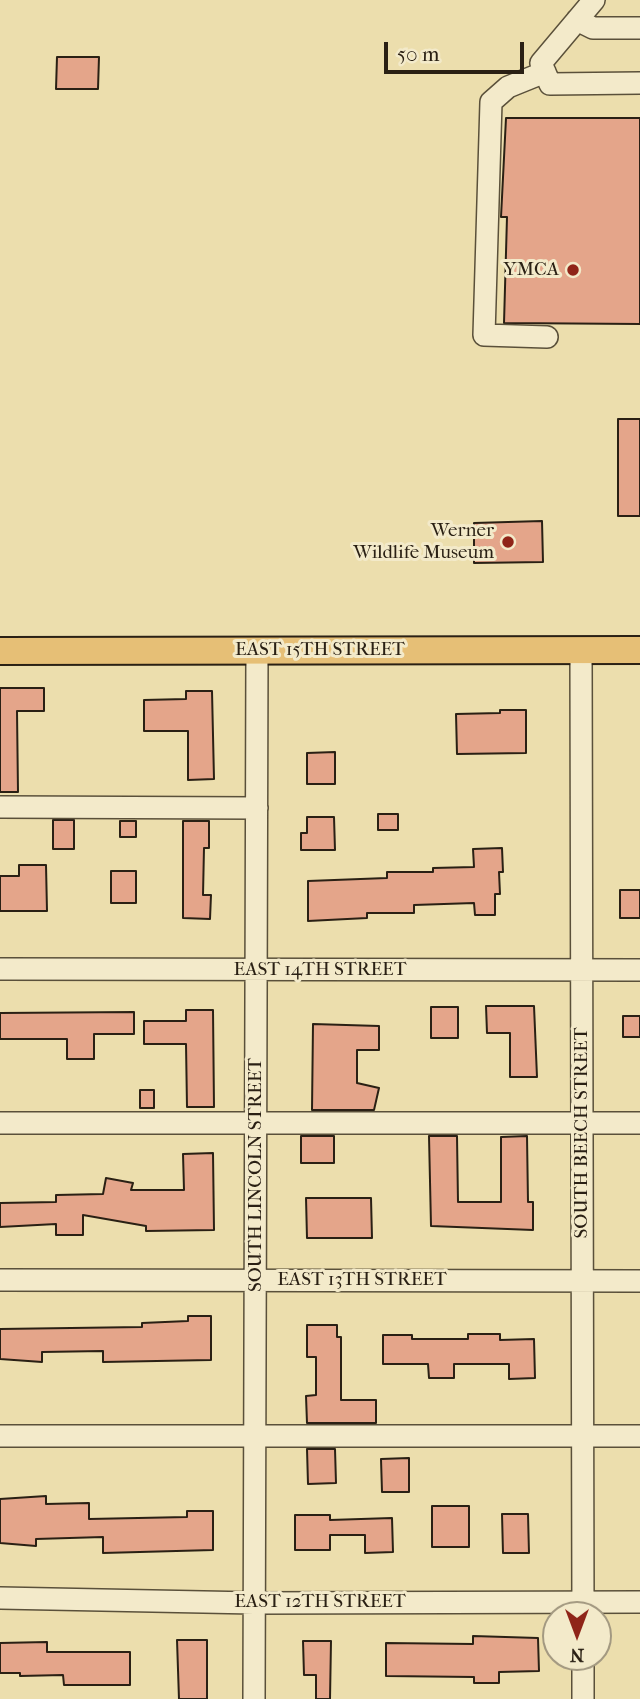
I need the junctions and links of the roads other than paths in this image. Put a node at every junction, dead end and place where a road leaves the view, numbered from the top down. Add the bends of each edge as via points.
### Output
1 (594, 0) edge
2 (577, 20) junction
3 (640, 28) edge
4 (545, 72) junction
5 (640, 83) edge
6 (547, 337) dead end
7 (257, 650) junction
8 (581, 650) junction
9 (640, 650) edge
10 (0, 651) edge
11 (0, 807) edge
12 (257, 808) junction
13 (0, 969) edge
14 (257, 970) junction
15 (582, 970) junction
16 (640, 970) edge
17 (0, 1123) edge
18 (256, 1123) junction
19 (582, 1123) junction
20 (640, 1123) edge
21 (0, 1280) edge
22 (255, 1280) junction
23 (582, 1280) junction
24 (640, 1280) edge
25 (0, 1436) edge
26 (255, 1436) junction
27 (582, 1436) junction
28 (640, 1436) edge
29 (0, 1598) edge
30 (583, 1601) edge
31 (254, 1602) junction
32 (640, 1602) edge
33 (612, 1605) edge
34 (542, 1608) edge
35 (583, 1671) edge
36 (254, 1699) edge
37 (583, 1699) edge

1 - 2 street
2 - 3 street via 593,28
2 - 4 street via 541,63
4 - 5 street via 550,84
4 - 6 street via 508,87 491,102 484,335
7 - 8 main road, EAST 15TH STREET
7 - 10 main road, EAST 15TH STREET
7 - 12 street, SOUTH LINCOLN STREET
8 - 9 main road, EAST 15TH STREET
8 - 15 street, SOUTH BEECH STREET
11 - 12 street
12 - 14 street, SOUTH LINCOLN STREET
13 - 14 street, EAST 14TH STREET
14 - 15 street, EAST 14TH STREET
14 - 18 street, SOUTH LINCOLN STREET
15 - 16 street, EAST 14TH STREET
15 - 19 street, SOUTH BEECH STREET
17 - 18 street
18 - 19 street
18 - 22 street, SOUTH LINCOLN STREET
19 - 20 street
19 - 23 street, SOUTH BEECH STREET
21 - 22 street, EAST 13TH STREET
22 - 23 street, EAST 13TH STREET
22 - 26 street, SOUTH LINCOLN STREET
23 - 24 street, EAST 13TH STREET
23 - 27 street, SOUTH BEECH STREET
25 - 26 street
26 - 27 street
26 - 31 street, SOUTH LINCOLN STREET
27 - 28 street
27 - 30 street, SOUTH BEECH STREET
29 - 31 street, EAST 12TH STREET
31 - 34 street, EAST 12TH STREET
31 - 36 street, SOUTH LINCOLN STREET
32 - 33 street, EAST 12TH STREET
35 - 37 street

